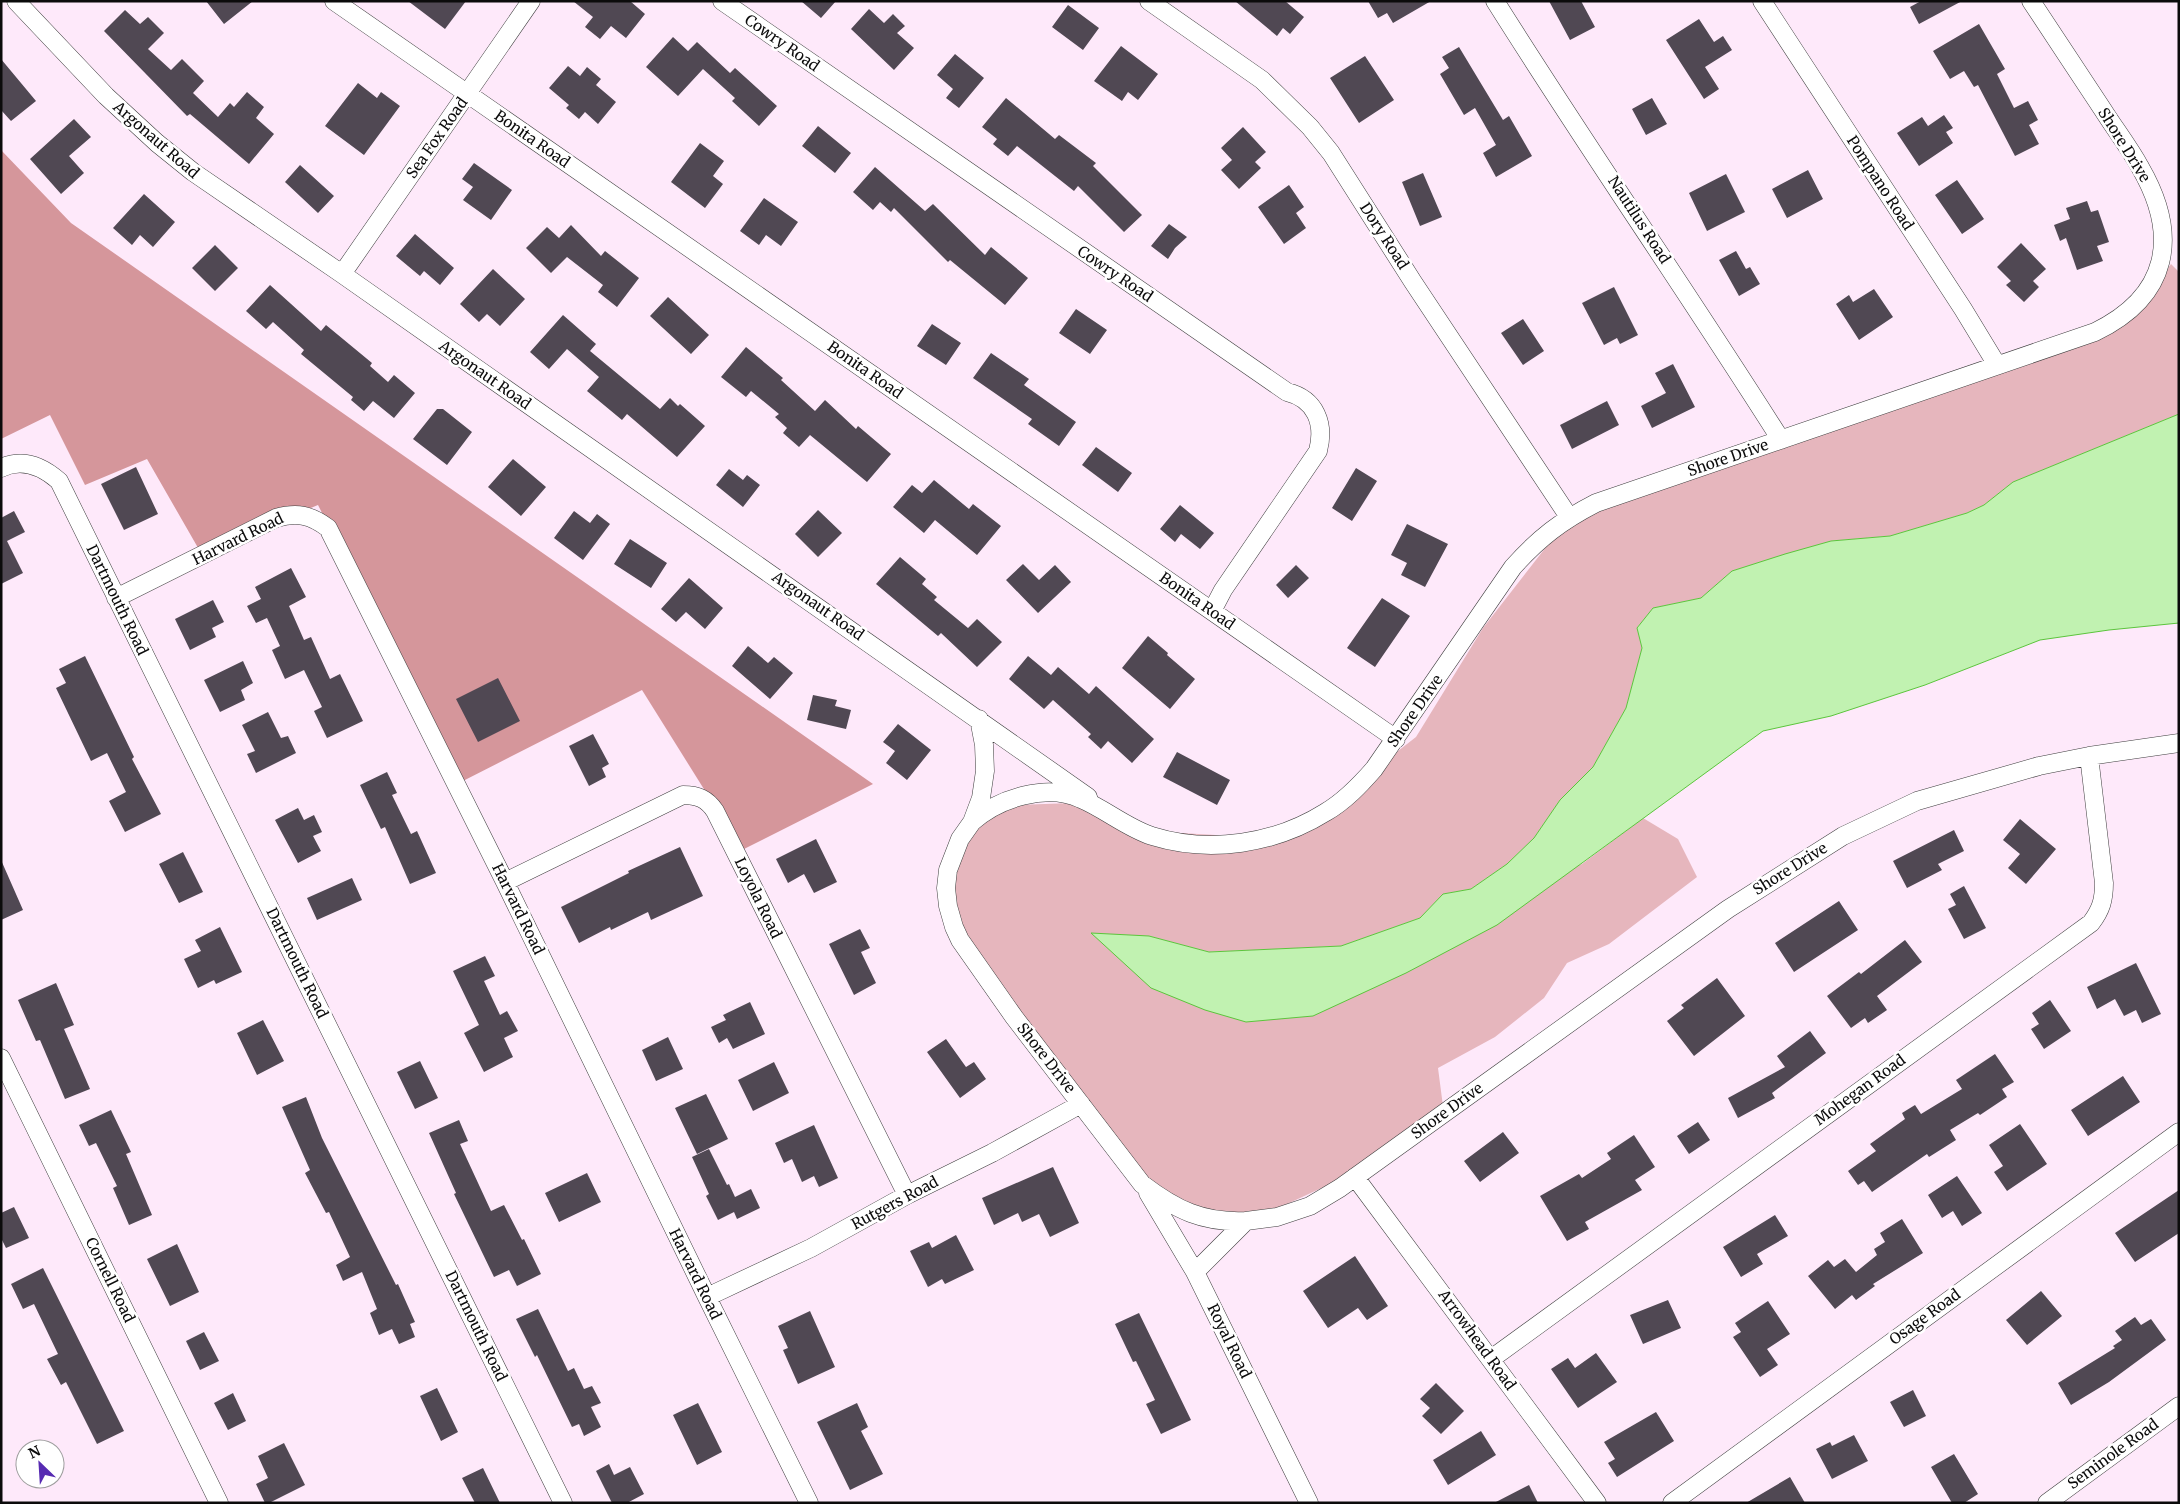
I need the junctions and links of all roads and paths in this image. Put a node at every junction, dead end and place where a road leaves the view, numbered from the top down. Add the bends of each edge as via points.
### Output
1 (16, 1) edge
2 (334, 1) edge
3 (531, 1) edge
4 (722, 1) edge
5 (1150, 1) edge
6 (1495, 1) edge
7 (1762, 1) edge
8 (2031, 1) edge
9 (467, 94) junction
10 (342, 274) junction
11 (1997, 365) junction
12 (1781, 440) junction
13 (1, 468) edge
14 (1569, 517) junction
15 (116, 598) junction
16 (1212, 611) junction
17 (979, 719) junction
18 (1396, 739) junction
19 (2179, 743) edge
20 (2089, 756) junction
21 (1109, 812) junction
22 (972, 822) junction
23 (505, 882) junction
24 (1, 1058) edge
25 (1081, 1104) junction
26 (2179, 1132) edge
27 (1356, 1177) junction
28 (1142, 1184) junction
29 (907, 1195) junction
30 (1246, 1221) junction
31 (1196, 1272) junction
32 (707, 1297) junction
33 (1491, 1359) junction
34 (2179, 1406) edge
35 (219, 1503) edge
36 (564, 1503) edge
37 (809, 1503) edge
38 (1309, 1503) edge
39 (1597, 1503) edge
40 (1672, 1503) edge
41 (2047, 1503) edge

1 - 10 street, Argonaut Road via 106,96 157,143 230,200
2 - 9 street, Bonita Road
3 - 9 street, Sea Fox Road
4 - 16 street, Cowry Road via 1287,392 1306,401 1315,411 1322,438 1318,451
5 - 14 street, Dory Road via 1262,80 1310,127 1331,153
6 - 12 street, Nautilus Road
7 - 11 street, Pompano Road
8 - 11 street, Shore Drive via 2141,168 2160,216 2164,236 2156,275 2147,293 2131,311 2096,332
9 - 10 street, Sea Fox Road
9 - 16 street, Bonita Road
10 - 17 street, Argonaut Road
11 - 12 street, Shore Drive
12 - 14 street, Shore Drive via 1596,503
13 - 15 street, Dartmouth Road via 20,463 34,465 48,471 58,481
14 - 18 street, Shore Drive via 1533,544 1513,567
15 - 23 street, Harvard Road via 276,518 296,514 317,520 332,534
15 - 36 street, Dartmouth Road
16 - 18 street, Bonita Road
17 - 21 street, Shore Drive
17 - 22 street, Shore Drive via 984,771 981,798
18 - 21 street, Shore Drive via 1374,769 1327,812 1298,827 1265,838 1242,843 1207,844 1172,840 1151,835
19 - 20 street, Shore Drive
20 - 27 street, Shore Drive via 2039,766 1916,801 1843,836 1728,909
20 - 33 street, Mohegan Road via 2104,883 2104,899 2091,923
21 - 22 street, Shore Drive via 1079,798 1036,793 991,808
22 - 25 street, Shore Drive via 960,839 948,870 946,888 954,927 1014,1017
23 - 29 street, Loyola Road via 683,795 702,798 710,803
23 - 32 street, Harvard Road
24 - 35 street, Cornell Road
25 - 28 street, Shore Drive
25 - 29 street, Rutgers Road
26 - 40 street, Osage Road
27 - 30 street, Shore Drive via 1310,1206 1277,1217
27 - 33 street, Arrowhead Road
28 - 30 street, Shore Drive via 1184,1212 1207,1219
28 - 31 street, Royal Road
29 - 32 street, Rutgers Road via 811,1248
30 - 31 street
31 - 38 street, Royal Road
32 - 37 street, Harvard Road
33 - 39 street, Arrowhead Road
34 - 41 street, Seminole Road

